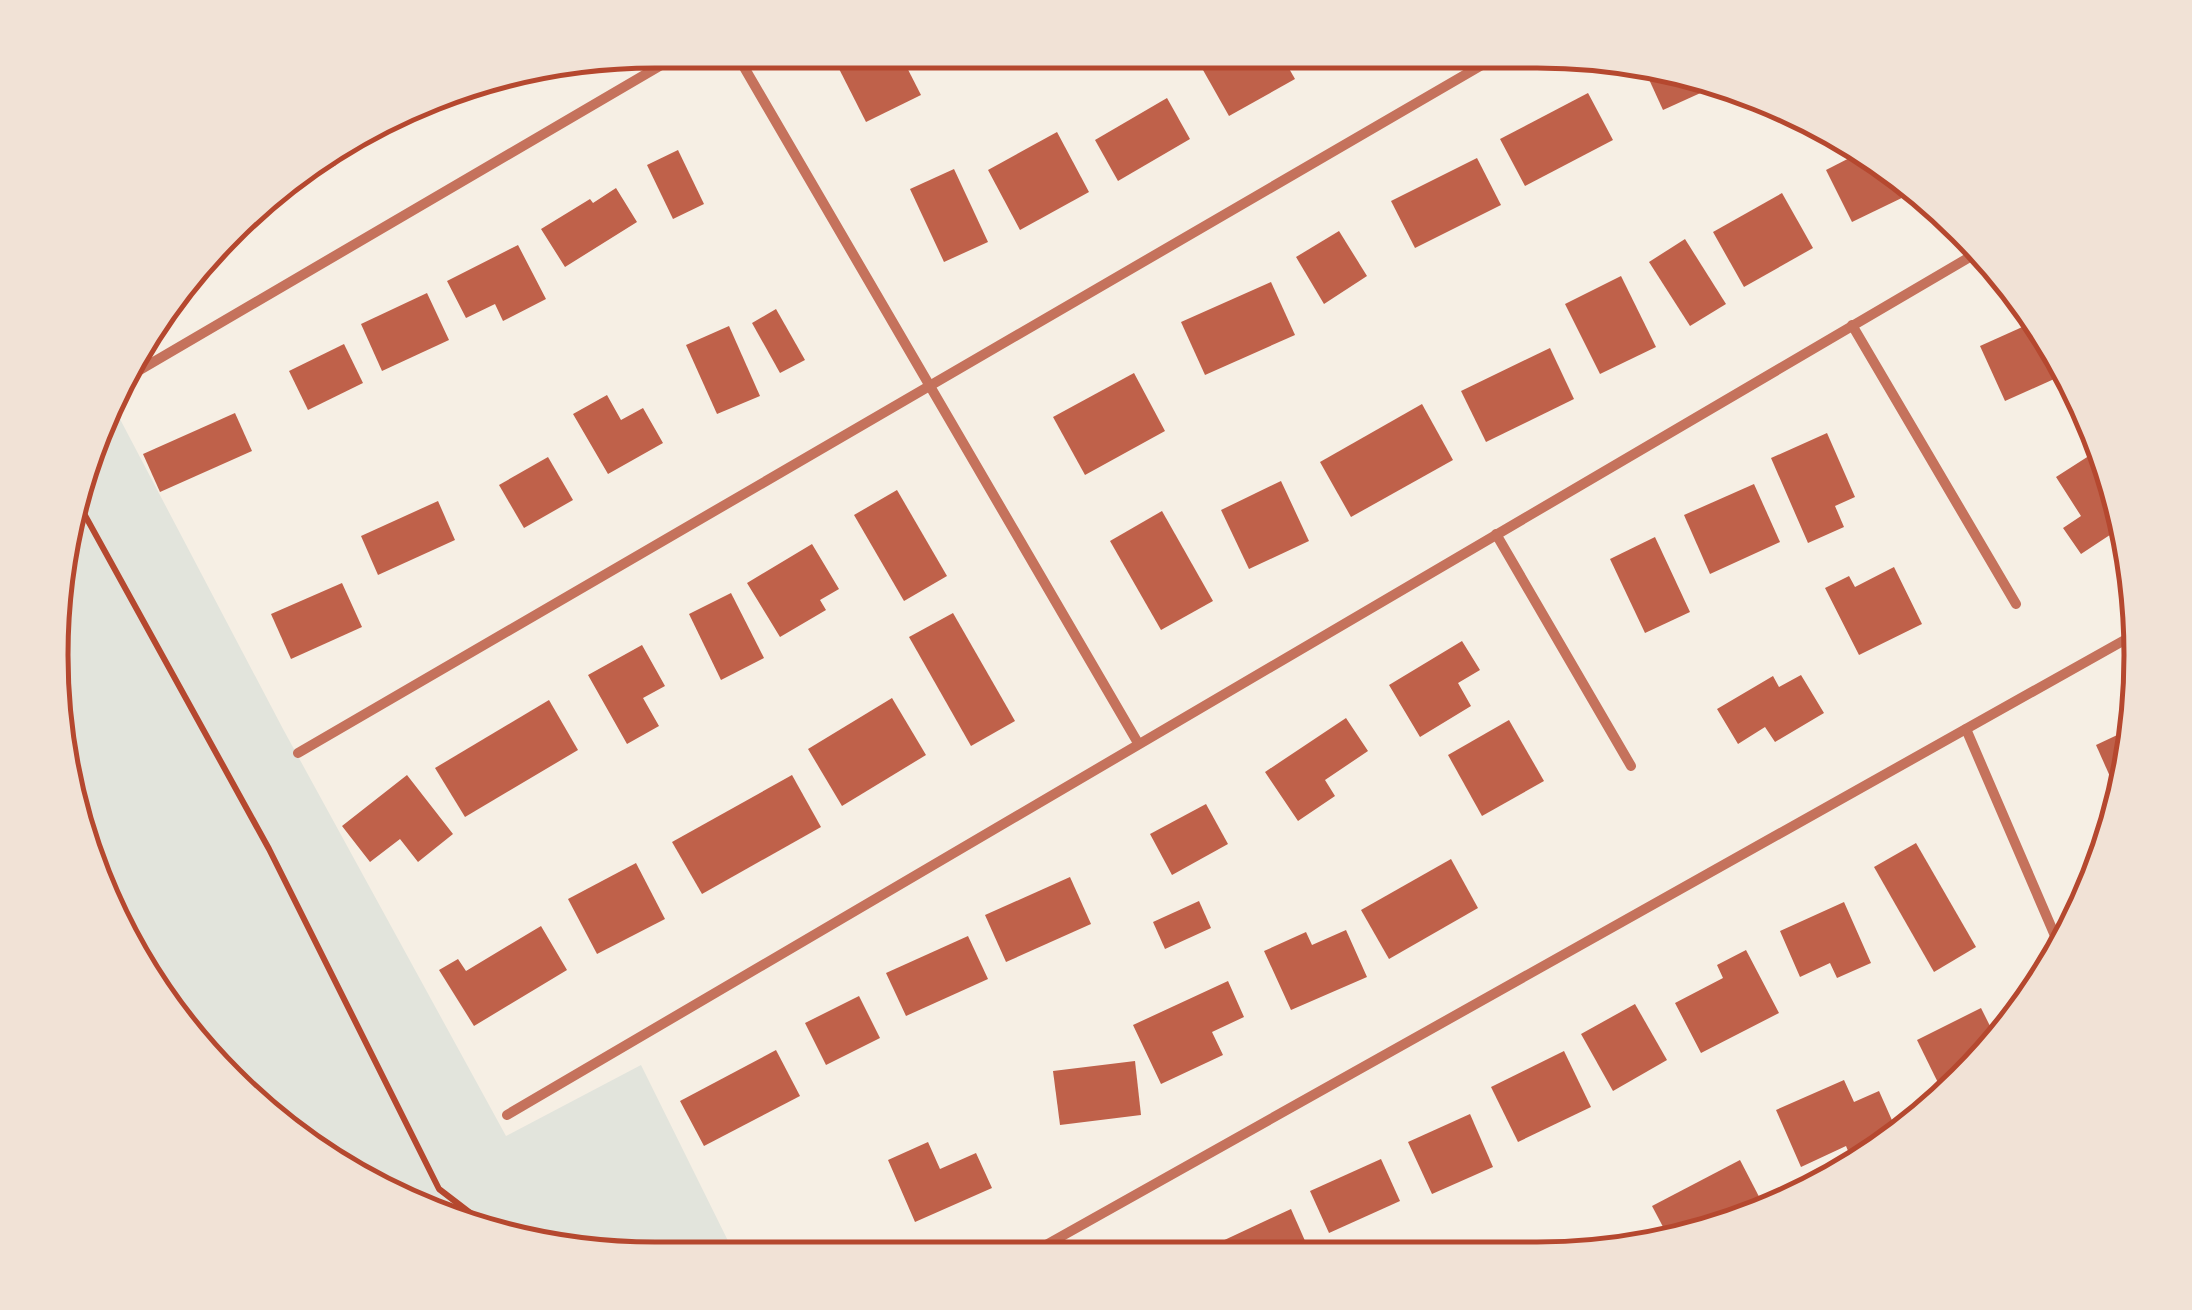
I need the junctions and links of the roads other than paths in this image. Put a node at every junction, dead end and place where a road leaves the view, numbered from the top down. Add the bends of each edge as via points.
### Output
1 (657, 68) edge
2 (744, 68) edge
3 (1477, 68) edge
4 (1969, 258) edge
5 (1852, 325) junction
6 (142, 369) edge
7 (929, 385) junction
8 (1496, 534) junction
9 (2016, 604) dead end
10 (2124, 640) edge
11 (1966, 729) junction
12 (1138, 743) junction
13 (298, 752) dead end
14 (1631, 766) dead end
15 (2054, 934) edge
16 (506, 1114) dead end
17 (1051, 1242) edge

1 - 6 street
2 - 7 street
3 - 7 street
4 - 5 street
5 - 8 street
5 - 9 street
7 - 12 street
7 - 13 street
8 - 12 street
8 - 14 street
10 - 11 street
11 - 15 street
11 - 17 street
12 - 16 street

